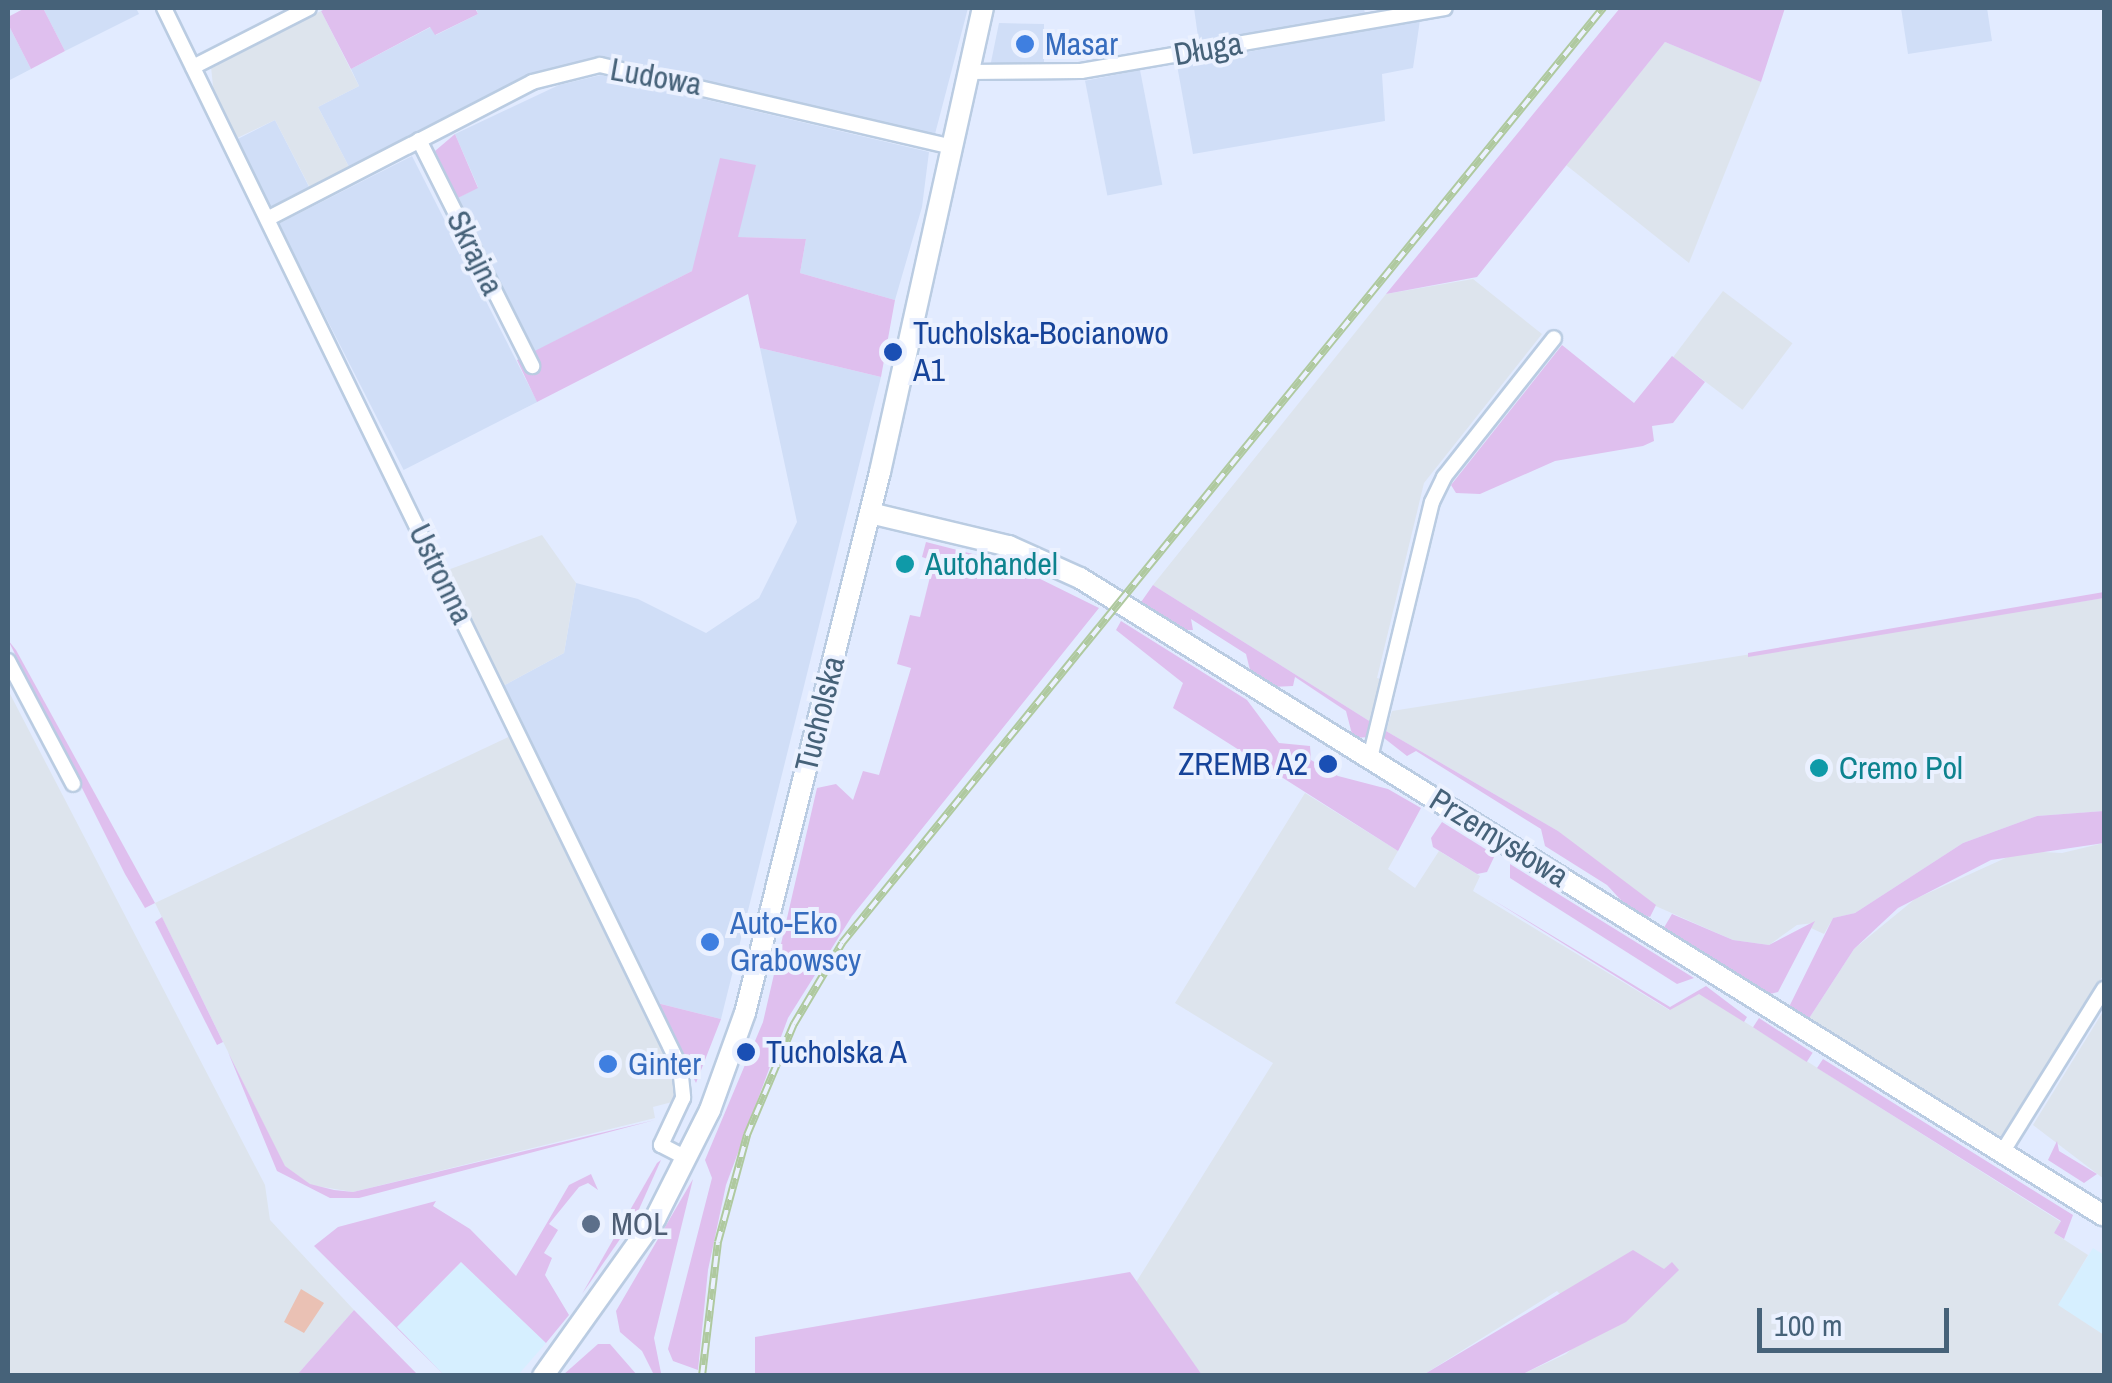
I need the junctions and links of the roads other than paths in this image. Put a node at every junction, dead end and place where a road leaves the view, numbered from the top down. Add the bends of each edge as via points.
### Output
1 (164, 8) edge
2 (309, 8) edge
3 (983, 8) edge
4 (1446, 8) edge
5 (287, 12) edge
6 (192, 68) junction
7 (968, 72) junction
8 (419, 140) junction
9 (952, 147) junction
10 (268, 218) junction
11 (1554, 338) dead end
12 (532, 366) dead end
13 (870, 513) junction
14 (8, 662) edge
15 (1370, 758) junction
16 (73, 784) dead end
17 (2104, 989) edge
18 (2003, 1152) junction
19 (688, 1158) junction
20 (2104, 1216) edge
21 (543, 1376) edge

1 - 6 street, Ustronna
2 - 5 street
3 - 7 main road, Tucholska
4 - 7 street, Długa via 1081,71
5 - 6 street
6 - 10 street, Ustronna
7 - 9 main road, Tucholska
8 - 9 street, Ludowa via 532,82 600,65
8 - 10 street, Ludowa
8 - 12 street, Skrajna
9 - 13 main road, Tucholska
10 - 19 street, Ustronna via 680,1068 683,1098 661,1145
11 - 15 street via 1444,477 1432,502
13 - 15 main road, Przemysłowa via 1048,562
13 - 19 main road, Tucholska via 745,1013
14 - 16 street
15 - 18 main road, Przemysłowa
17 - 18 street
18 - 20 main road, Przemysłowa
19 - 21 main road, Tucholska via 632,1258

